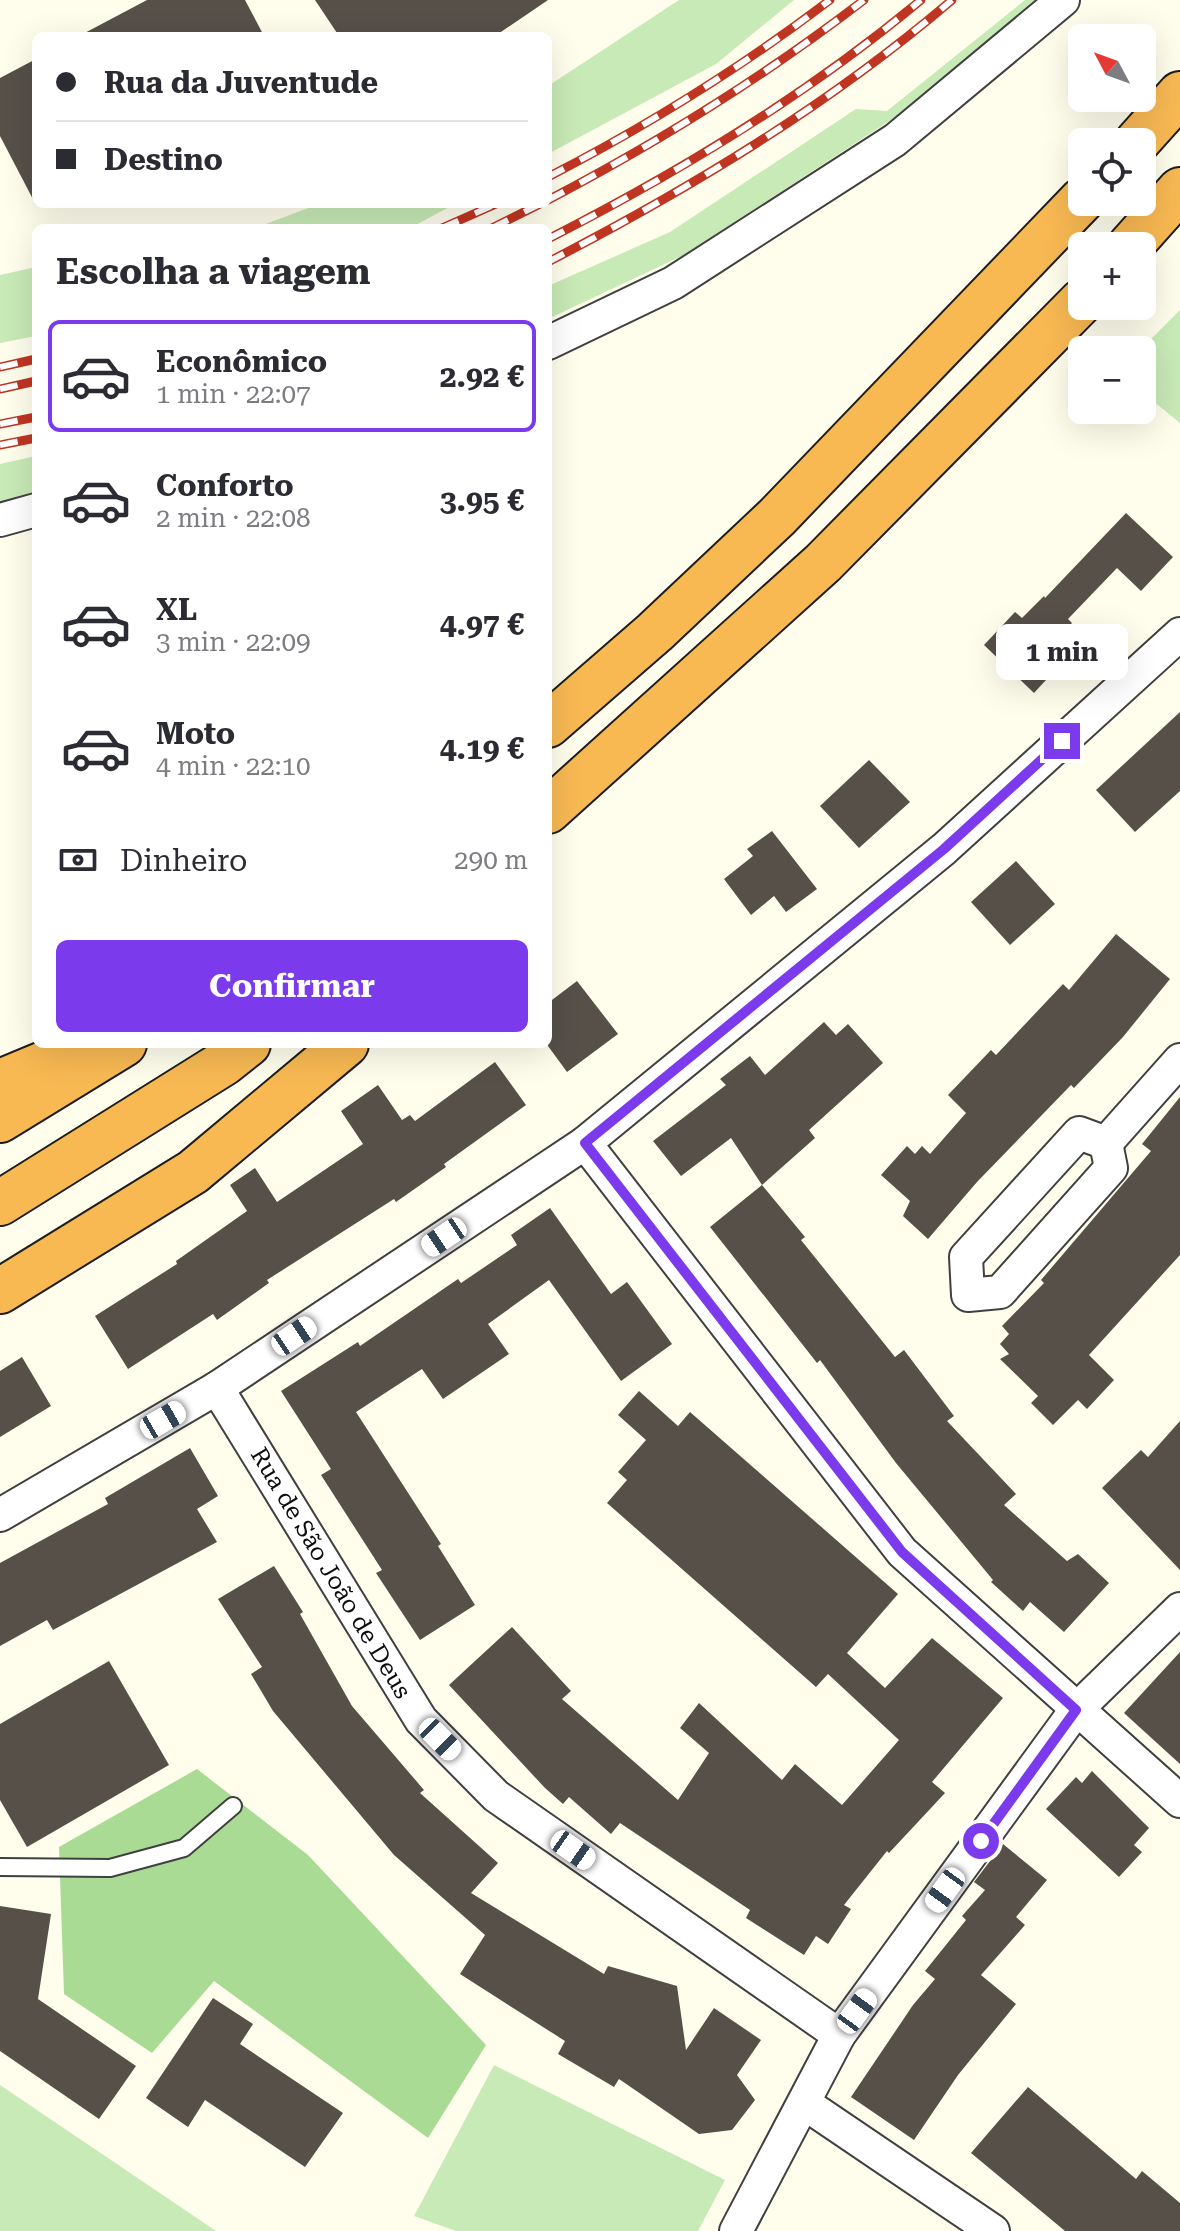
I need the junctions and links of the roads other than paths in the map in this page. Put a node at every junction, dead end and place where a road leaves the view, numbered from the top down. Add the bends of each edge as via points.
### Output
1 (1063, 0) edge
2 (1180, 94) edge
3 (1150, 128) edge
4 (1180, 190) edge
5 (1068, 215) edge
6 (1142, 232) edge
7 (1068, 315) edge
8 (552, 341) edge
9 (32, 511) edge
10 (0, 520) edge
11 (1180, 634) edge
12 (697, 678) junction
13 (552, 722) edge
14 (552, 807) edge
15 (552, 838) edge
16 (84, 1048) edge
17 (117, 1048) edge
18 (243, 1048) edge
19 (341, 1048) edge
20 (1180, 1060) edge
21 (0, 1082) edge
22 (0, 1120) edge
23 (585, 1143) junction
24 (1106, 1143) junction
25 (0, 1203) edge
26 (0, 1291) edge
27 (217, 1388) junction
28 (0, 1515) edge
29 (1180, 1609) edge
30 (1076, 1710) junction
31 (1180, 1801) edge
32 (233, 1806) dead end
33 (0, 1867) edge
34 (839, 2035) junction
35 (804, 2103) junction
36 (736, 2231) edge
37 (993, 2231) edge

1 - 8 street via 895,140 673,283
2 - 3 highway
4 - 6 highway
5 - 13 highway via 777,517
7 - 12 highway via 823,563
9 - 10 street
11 - 23 street via 944,849
12 - 14 highway
12 - 15 highway
16 - 21 highway
17 - 22 highway
18 - 25 highway
19 - 26 highway via 193,1172
20 - 24 street
23 - 27 street
23 - 30 street via 902,1552
24 - 24 street via 1111,1168 1000,1292 968,1295 966,1257 1079,1133
27 - 28 street
27 - 34 street, Rua de São João de Deus via 421,1720 496,1796
29 - 30 street
30 - 31 street
30 - 34 street
32 - 33 lane via 184,1848 110,1868
34 - 35 street
35 - 36 street
35 - 37 street

